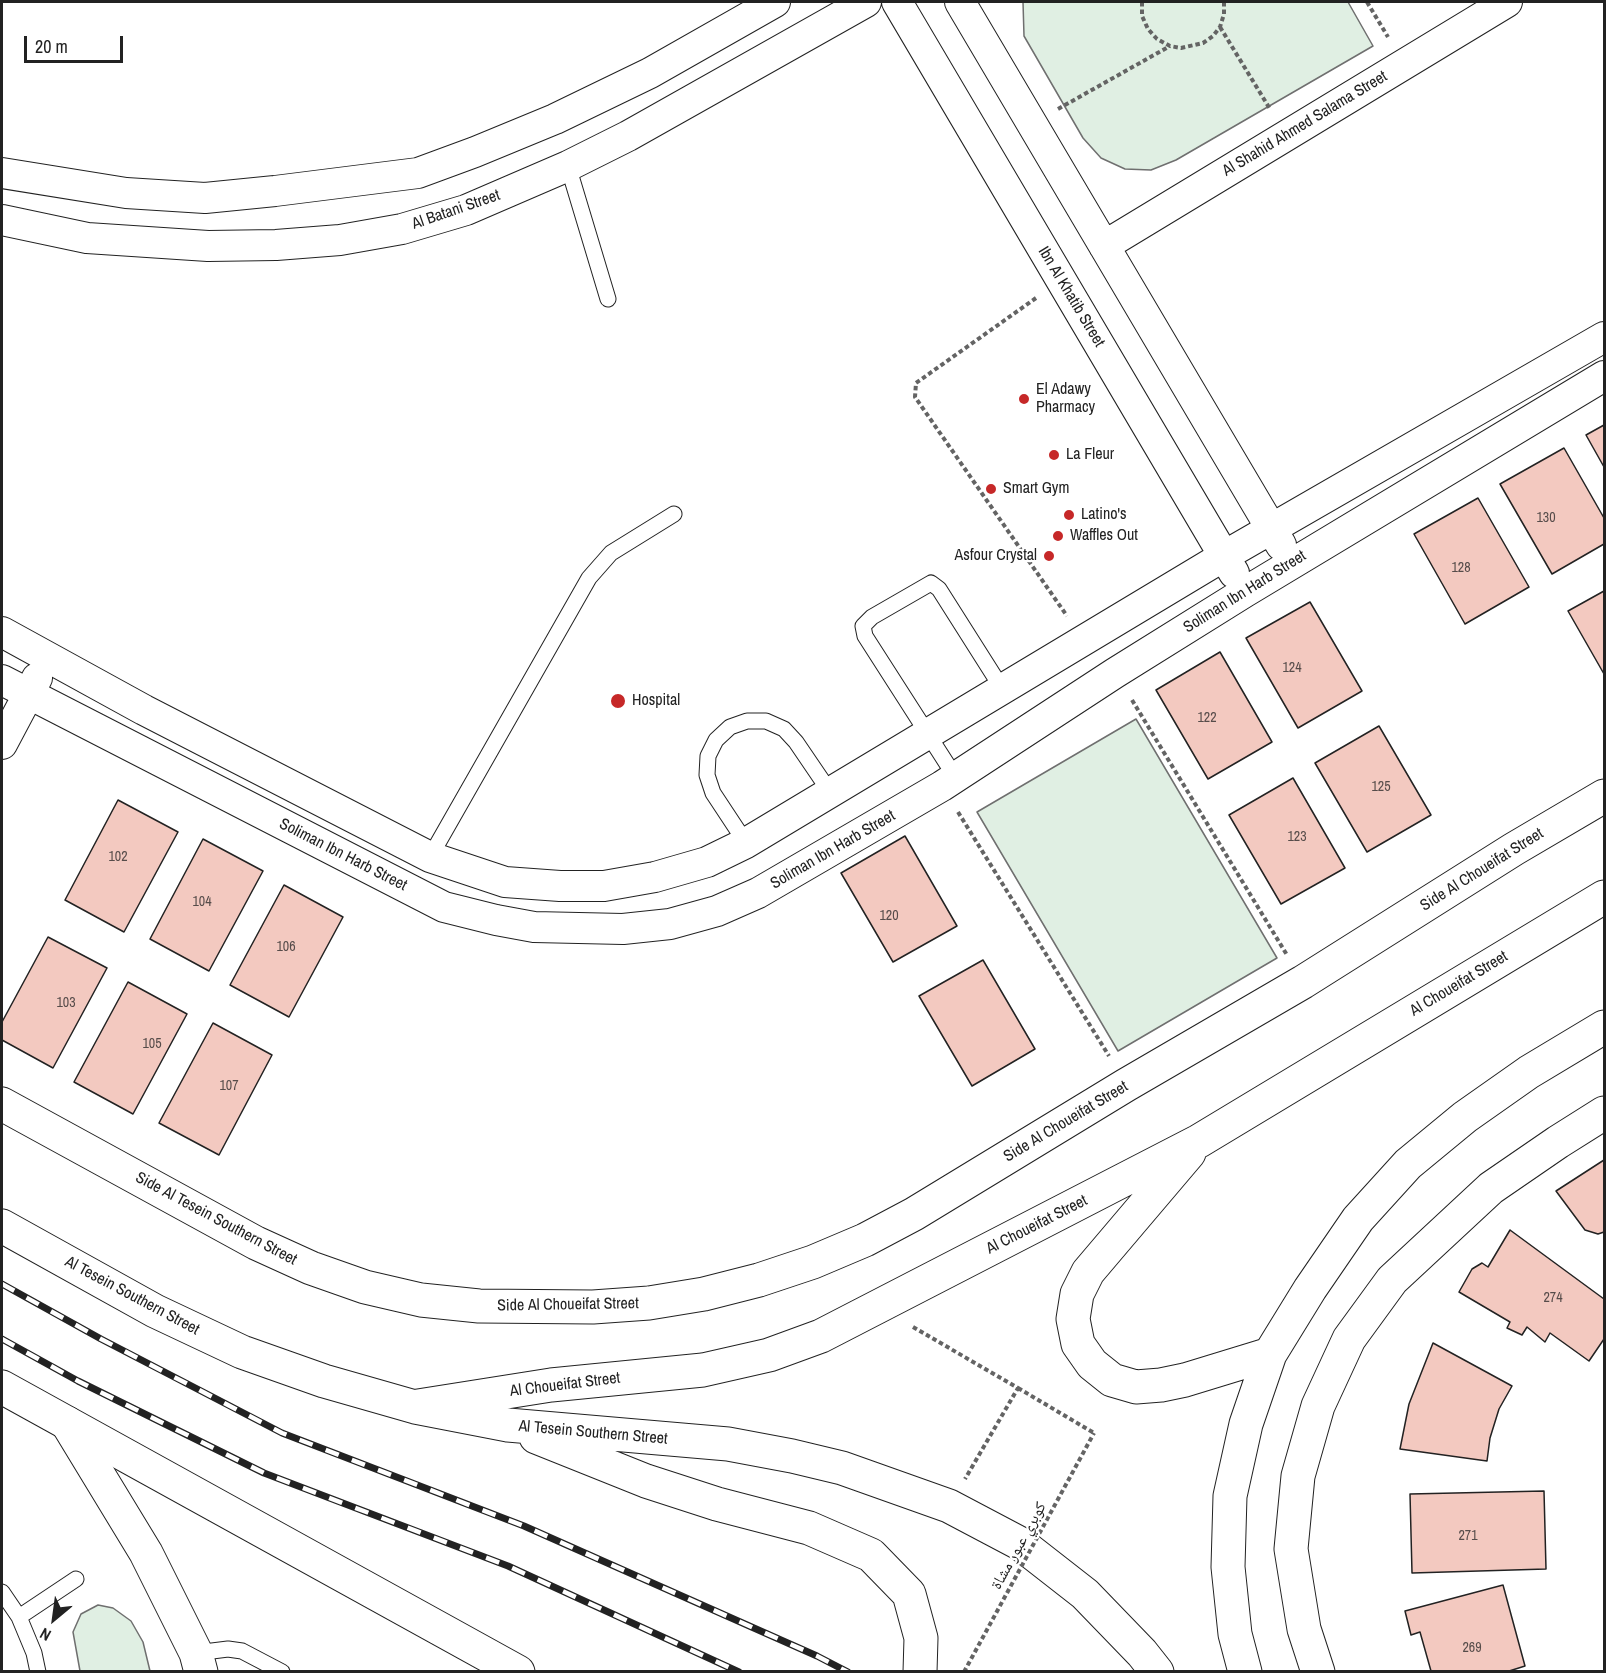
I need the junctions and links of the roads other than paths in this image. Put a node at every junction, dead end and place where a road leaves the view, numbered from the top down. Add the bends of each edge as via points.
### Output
1 (776, 2) edge
2 (866, 2) edge
3 (897, 2) edge
4 (960, 2) edge
5 (1507, 2) edge
6 (568, 166) junction
7 (2, 173) edge
8 (2, 220) edge
9 (1104, 246) junction
10 (608, 299) dead end
11 (1605, 338) edge
12 (1605, 376) edge
13 (674, 514) dead end
14 (1271, 528) junction
15 (1224, 555) junction
16 (1292, 563) junction
17 (1245, 592) junction
18 (2, 632) edge
19 (48, 657) junction
20 (2, 680) edge
21 (1003, 690) junction
22 (29, 694) junction
23 (928, 734) junction
24 (2, 744) edge
25 (949, 782) junction
26 (831, 792) junction
27 (1605, 796) edge
28 (746, 843) junction
29 (430, 857) junction
30 (1605, 897) edge
31 (1605, 1027) edge
32 (2, 1104) edge
33 (1605, 1113) edge
34 (1199, 1141) junction
35 (2, 1226) edge
36 (478, 1306) joint
37 (1270, 1354) junction
38 (2, 1387) edge
39 (415, 1407) junction
40 (67, 1423) junction
41 (508, 1425) junction
42 (76, 1579) dead end
43 (2, 1592) edge
44 (19, 1617) junction
45 (198, 1662) edge
46 (38, 1671) edge
47 (282, 1671) edge
48 (518, 1671) edge
49 (920, 1671) edge
50 (1157, 1671) edge
51 (1245, 1671) edge
52 (1318, 1671) edge

1 - 7 street via 629,83 555,118 418,173 205,198 126,193
2 - 6 street, Al Batani Street
3 - 15 street, Ibn Al Khatib Street
4 - 9 street
5 - 9 street, Al Shahid Ahmed Salama Street
6 - 8 street, Al Batani Street via 466,210 402,229 340,240 276,245 147,244 87,238
6 - 10 lane
9 - 14 street
11 - 14 street
12 - 16 street, Soliman Ibn Harb Street
13 - 29 lane via 611,553 589,578
14 - 15 street
14 - 16 street
15 - 17 street, Ibn Al Khatib Street
15 - 21 street
16 - 17 street, Soliman Ibn Harb Street
17 - 25 street, Soliman Ibn Harb Street
18 - 19 street
19 - 22 street
19 - 29 street
20 - 22 street, Soliman Ibn Harb Street
21 - 23 street
21 - 23 lane via 939,589 931,583 923,586 866,621 862,631
22 - 24 street
22 - 25 street, Soliman Ibn Harb Street via 444,907 534,927 623,929 670,924 717,911 758,893
23 - 25 lane
23 - 26 street
26 - 28 street
26 - 28 lane via 784,729 766,721 747,721 730,727 716,740 708,756 707,775 713,793
27 - 36 main road, Side Al Choueifat Street via 1303,982 865,1240 813,1262 704,1294 592,1308
28 - 29 street via 707,862 604,886 505,882
30 - 34 main road, Al Choueifat Street
31 - 37 main road via 1529,1072 1408,1164 1358,1220
32 - 36 main road, Side Al Tesein Southern Street via 256,1243 311,1268 365,1287 421,1300
33 - 52 main road via 1491,1188 1392,1280 1350,1339 1318,1406 1298,1476 1291,1550 1304,1629
34 - 37 main road via 1088,1272 1077,1294 1073,1319 1078,1344 1092,1364 1112,1380 1136,1387 1185,1380
34 - 39 main road, Al Choueifat Street via 822,1336 769,1355 703,1370 551,1385
35 - 39 main road, Al Tesein Southern Street via 155,1311 242,1352 324,1382
37 - 51 main road via 1246,1424 1230,1496 1228,1567 1235,1634
38 - 40 main road
39 - 41 main road, Al Tesein Southern Street
40 - 45 main road via 146,1553
40 - 48 main road
41 - 49 main road via 646,1481 809,1528 871,1555 909,1594 921,1638
41 - 50 main road, Al Tesein Southern Street via 728,1444 842,1468 949,1506 1021,1544 1085,1594
42 - 44 lane
43 - 44 lane
44 - 46 lane
45 - 47 lane via 228,1649 242,1651

